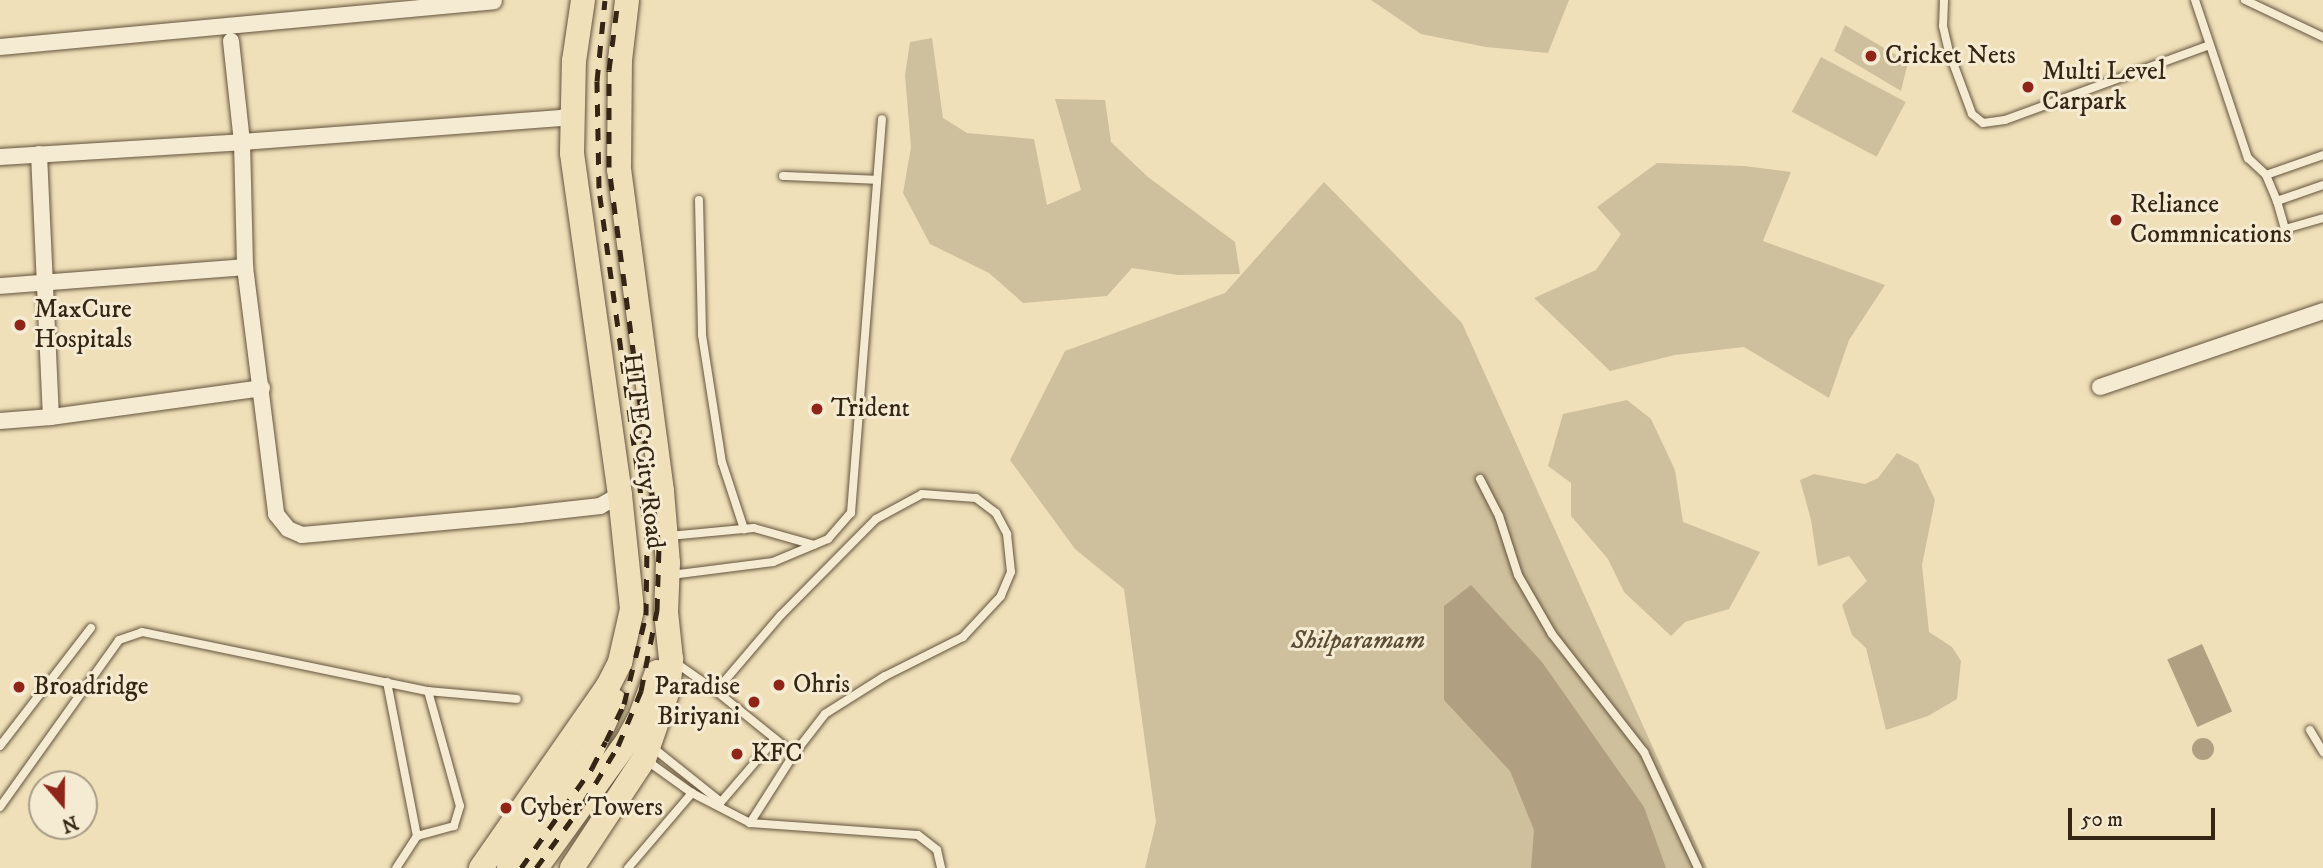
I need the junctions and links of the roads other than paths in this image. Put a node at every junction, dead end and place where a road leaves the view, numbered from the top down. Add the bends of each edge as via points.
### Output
1 (583, 0) edge
2 (627, 0) edge
3 (1944, 0) edge
4 (2195, 0) edge
5 (2245, 0) edge
6 (494, 1) edge
7 (2323, 37) edge
8 (231, 41) dead end
9 (2210, 45) junction
10 (0, 47) edge
11 (575, 113) junction
12 (882, 119) dead end
13 (242, 142) junction
14 (39, 154) junction
15 (2323, 155) edge
16 (0, 157) edge
17 (2266, 175) junction
18 (783, 176) dead end
19 (877, 180) junction
20 (2323, 185) edge
21 (699, 200) dead end
22 (2277, 201) junction
23 (2323, 218) edge
24 (245, 267) junction
25 (47, 282) junction
26 (0, 286) edge
27 (2323, 311) edge
28 (2100, 387) dead end
29 (262, 388) junction
30 (51, 417) junction
31 (0, 421) edge
32 (1480, 479) dead end
33 (621, 495) junction
34 (744, 528) junction
35 (666, 536) junction
36 (814, 545) junction
37 (669, 575) junction
38 (632, 609) junction
39 (666, 612) junction
40 (91, 628) dead end
41 (671, 659) junction
42 (387, 682) junction
43 (428, 691) junction
44 (716, 691) junction
45 (517, 699) dead end
46 (2310, 730) dead end
47 (775, 739) junction
48 (0, 746) edge
49 (640, 749) junction
50 (2323, 752) edge
51 (794, 754) junction
52 (692, 793) junction
53 (0, 807) edge
54 (750, 823) junction
55 (417, 836) junction
56 (396, 868) edge
57 (481, 868) edge
58 (509, 868) edge
59 (536, 868) edge
60 (572, 868) edge
61 (628, 868) edge
62 (941, 868) edge
63 (1698, 868) edge

1 - 11 main road, HITEC City Road via 574,61
2 - 35 main road, HITEC City Road via 620,60 619,169
3 - 9 lane via 1943,26 1949,51 1972,114 1983,123 2005,120
4 - 9 lane
5 - 7 lane
6 - 10 street
8 - 13 street
9 - 17 lane via 2248,158
11 - 13 street via 561,118
11 - 33 main road, HITEC City Road via 572,153
12 - 19 lane
13 - 14 street
13 - 24 street
14 - 16 street
14 - 25 street
15 - 17 lane
17 - 22 lane
18 - 19 lane
19 - 36 lane via 851,513 828,539
20 - 22 lane
21 - 34 lane via 702,335 722,462
22 - 23 lane via 2285,229
24 - 25 street
24 - 29 street
25 - 26 street
25 - 30 street
27 - 28 street
29 - 30 street
29 - 33 street via 276,513 288,529 302,535 600,506
30 - 31 street
32 - 63 lane via 1499,516 1518,575 1552,634 1644,752
33 - 38 main road, HITEC City Road
34 - 35 lane
34 - 36 lane
35 - 37 main road, HITEC City Road
36 - 37 lane via 773,562
37 - 39 main road, HITEC City Road
38 - 57 main road, HITEC City Road via 620,662 608,686
38 - 58 main road via 622,680 592,750
39 - 41 main road, HITEC City Road
39 - 49 main road via 657,671 640,718
40 - 48 lane
41 - 44 lane
41 - 49 main road, HITEC City Road via 668,690
42 - 43 lane
42 - 53 lane via 142,632 119,640
42 - 55 lane
43 - 45 lane
43 - 55 lane via 460,806 454,827
44 - 47 lane
44 - 51 lane via 781,615 876,519 922,494 976,498 996,513 1007,534 1011,572 1001,596 963,637 825,713
46 - 50 lane
47 - 49 lane via 721,802
47 - 51 lane
49 - 52 lane
49 - 59 main road
49 - 60 main road, HITEC City Road
51 - 54 lane
52 - 54 lane
52 - 61 lane
54 - 62 lane via 918,835 937,850
55 - 56 lane

